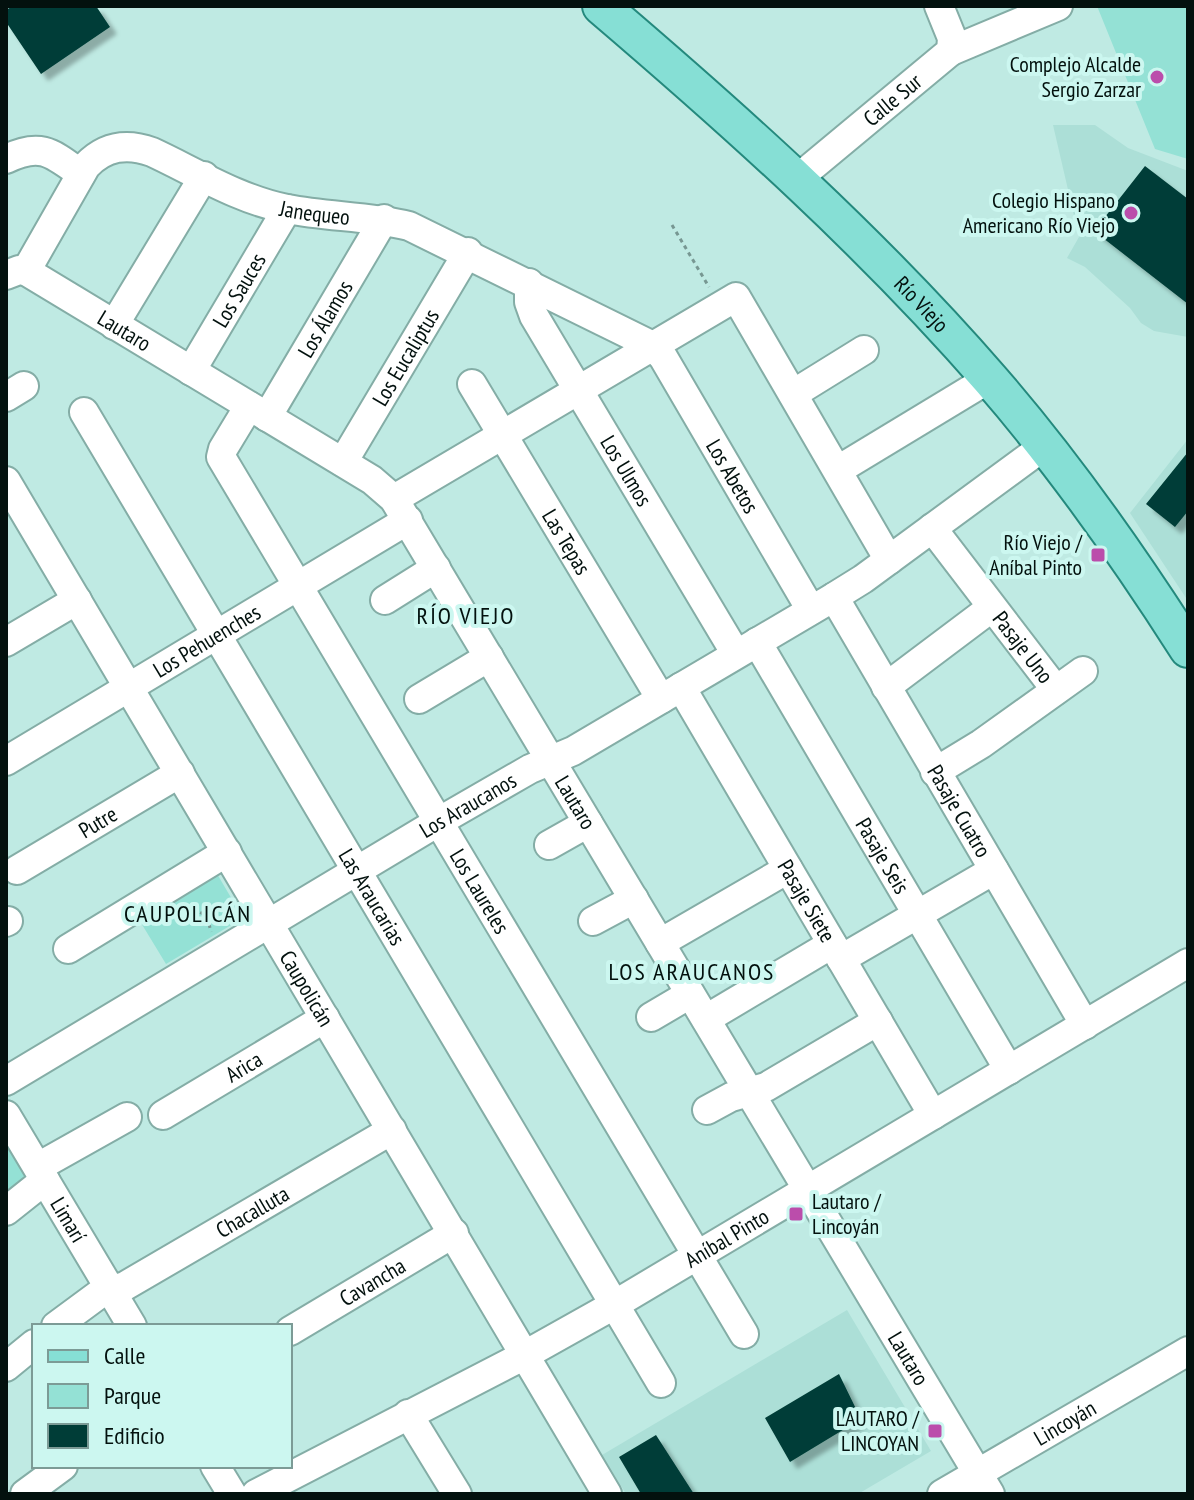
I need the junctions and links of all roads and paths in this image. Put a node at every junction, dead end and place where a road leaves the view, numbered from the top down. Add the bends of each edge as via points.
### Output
1 (601, 6) edge
2 (939, 6) edge
3 (1058, 6) edge
4 (951, 51) junction
5 (6, 159) edge
6 (81, 174) junction
7 (204, 176) junction
8 (797, 179) junction
9 (287, 209) junction
10 (384, 219) junction
11 (672, 225) dead end
12 (468, 252) junction
13 (16, 273) edge
14 (529, 283) junction
15 (728, 301) junction
16 (114, 325) junction
17 (653, 346) junction
18 (864, 350) dead end
19 (191, 371) junction
20 (990, 378) junction
21 (472, 384) dead end
22 (578, 390) junction
23 (793, 394) junction
24 (84, 412) dead end
25 (258, 412) junction
26 (503, 435) junction
27 (1044, 446) junction
28 (343, 462) junction
29 (838, 470) junction
30 (6, 481) edge
31 (401, 510) junction
32 (16, 523) edge
33 (932, 528) junction
34 (889, 560) junction
35 (436, 568) junction
36 (298, 586) junction
37 (77, 600) junction
38 (385, 600) dead end
39 (822, 604) junction
40 (991, 608) junction
41 (217, 635) junction
42 (6, 642) edge
43 (746, 648) junction
44 (1188, 649) edge
45 (489, 657) junction
46 (1083, 671) dead end
47 (886, 687) junction
48 (129, 688) junction
49 (1056, 690) junction
50 (671, 693) junction
51 (419, 699) dead end
52 (551, 760) junction
53 (6, 761) edge
54 (935, 772) junction
55 (180, 773) junction
56 (438, 822) junction
57 (588, 823) junction
58 (549, 845) dead end
59 (227, 852) junction
60 (788, 869) junction
61 (17, 870) dead end
62 (357, 870) junction
63 (994, 870) junction
64 (161, 892) junction
65 (634, 899) junction
66 (918, 915) junction
67 (593, 921) dead end
68 (269, 922) junction
69 (660, 943) junction
70 (68, 949) dead end
71 (837, 952) junction
72 (217, 955) junction
73 (1188, 963) edge
74 (690, 994) junction
75 (651, 1017) dead end
76 (325, 1018) junction
77 (706, 1019) junction
78 (878, 1021) junction
79 (1085, 1025) junction
80 (1009, 1070) junction
81 (6, 1081) edge
82 (749, 1092) junction
83 (707, 1110) dead end
84 (6, 1115) edge
85 (163, 1115) dead end
86 (933, 1115) junction
87 (127, 1117) dead end
88 (392, 1130) junction
89 (42, 1174) junction
90 (808, 1190) junction
91 (6, 1211) edge
92 (454, 1233) junction
93 (697, 1256) junction
94 (111, 1290) junction
95 (614, 1305) junction
96 (59, 1324) edge
97 (131, 1324) edge
98 (292, 1330) edge
99 (744, 1334) dead end
100 (32, 1346) edge
101 (1188, 1351) edge
102 (523, 1356) junction
103 (6, 1367) edge
104 (661, 1383) dead end
105 (408, 1414) junction
106 (60, 1468) edge
107 (216, 1468) edge
108 (983, 1483) edge
109 (25, 1494) edge
110 (232, 1494) edge
111 (256, 1494) edge
112 (457, 1494) edge
113 (607, 1494) edge
114 (942, 1494) edge

1 - 8 main road, Río Viejo
2 - 4 street via 952,38
3 - 4 street, Calle Sur
4 - 8 street, Calle Sur
5 - 6 street via 38,149
6 - 7 street, Janequeo via 100,154 129,146
6 - 13 street, Janequeo
7 - 9 street, Janequeo
7 - 16 street
8 - 20 main road, Río Viejo
9 - 10 street, Janequeo
9 - 19 street, Los Sauces
10 - 12 street, Janequeo
10 - 25 street, Los Álamos
11 - 15 path
12 - 14 street, Janequeo
12 - 28 street, Los Eucaliptus
13 - 16 street, Lautaro
14 - 17 street, Janequeo
14 - 22 street, Los Ulmos via 531,309
15 - 17 street, Los Pehuenches
15 - 23 street
16 - 19 street, Lautaro
17 - 22 street, Los Pehuenches
17 - 39 street, Los Abetos
18 - 23 street
19 - 25 street, Lautaro
20 - 27 main road, Río Viejo
20 - 29 street
21 - 26 street, Las Tepas
22 - 26 street, Los Pehuenches
22 - 43 street, Los Ulmos
23 - 29 street
24 - 41 street, Las Araucarias
25 - 28 street, Lautaro
25 - 36 street, Los Laureles via 221,457
26 - 31 street, Los Pehuenches
26 - 50 street, Las Tepas
27 - 33 street, Los Araucanos
27 - 44 main road, Río Viejo
28 - 31 street, Lautaro via 372,480
29 - 34 street
30 - 32 street, Caupolicán
31 - 35 street, Lautaro
31 - 36 street, Los Pehuenches
32 - 37 street, Caupolicán
33 - 34 street, Los Araucanos
33 - 40 street, Pasaje Uno
34 - 39 street, Los Araucanos
35 - 38 street
35 - 45 street, Lautaro
36 - 41 street, Los Pehuenches
36 - 56 street, Los Laureles
37 - 42 street
37 - 48 street, Caupolicán
39 - 43 street, Los Araucanos
39 - 47 street, Pasaje Cuatro
40 - 47 street
40 - 49 street, Pasaje Uno
41 - 48 street, Los Pehuenches
41 - 62 street, Las Araucarias
43 - 50 street, Los Araucanos
43 - 66 street, Pasaje Seis
45 - 51 street
45 - 52 street, Lautaro
46 - 49 street
47 - 54 street, Pasaje Cuatro
48 - 53 street, Los Pehuenches
48 - 55 street, Caupolicán
49 - 54 street
50 - 52 street, Los Araucanos
50 - 60 street, Pasaje Siete
52 - 56 street, Los Araucanos
52 - 57 street, Lautaro
54 - 63 street, Pasaje Cuatro
55 - 59 street, Caupolicán
55 - 61 street, Putre
56 - 62 street, Los Araucanos
56 - 93 street, Los Laureles
57 - 58 street
57 - 65 street, Lautaro
59 - 64 street
59 - 68 street, Caupolicán
60 - 69 street
60 - 71 street, Pasaje Siete
62 - 68 street, Los Araucanos
62 - 95 street, Las Araucarias
63 - 66 street
63 - 79 street, Pasaje Cuatro
64 - 70 street
64 - 72 path via 207,916
65 - 67 street
65 - 69 street, Lautaro
66 - 71 street
66 - 80 street, Pasaje Seis
68 - 72 street, Los Araucanos
68 - 76 street, Caupolicán
69 - 74 street, Lautaro
71 - 77 street
71 - 78 street, Pasaje Siete
72 - 81 street, Los Araucanos
73 - 79 street, Aníbal Pinto
74 - 75 street
74 - 77 street, Lautaro
76 - 85 street, Arica
76 - 88 street, Caupolicán
77 - 82 street, Lautaro
78 - 82 street
78 - 86 street, Pasaje Siete
79 - 80 street, Aníbal Pinto
80 - 86 street, Aníbal Pinto
82 - 83 street
82 - 90 street, Lautaro
84 - 89 street, Limarí
86 - 90 street, Aníbal Pinto
87 - 89 street
88 - 92 street, Caupolicán
88 - 94 street, Chacalluta
89 - 91 street
89 - 94 street, Limarí
90 - 93 street, Aníbal Pinto
90 - 108 street, Lautaro
92 - 98 street, Cavancha
92 - 102 street, Caupolicán
93 - 95 street, Aníbal Pinto
93 - 99 street, Los Laureles
94 - 96 street, Chacalluta
94 - 97 street, Limarí
95 - 102 street, Aníbal Pinto
95 - 104 street, Las Araucarias
100 - 103 street
101 - 108 street, Lincoyán
102 - 105 street, Aníbal Pinto
102 - 113 street, Caupolicán
105 - 111 street, Aníbal Pinto
105 - 112 street
106 - 109 street
107 - 110 street
108 - 114 street, Lincoyán

